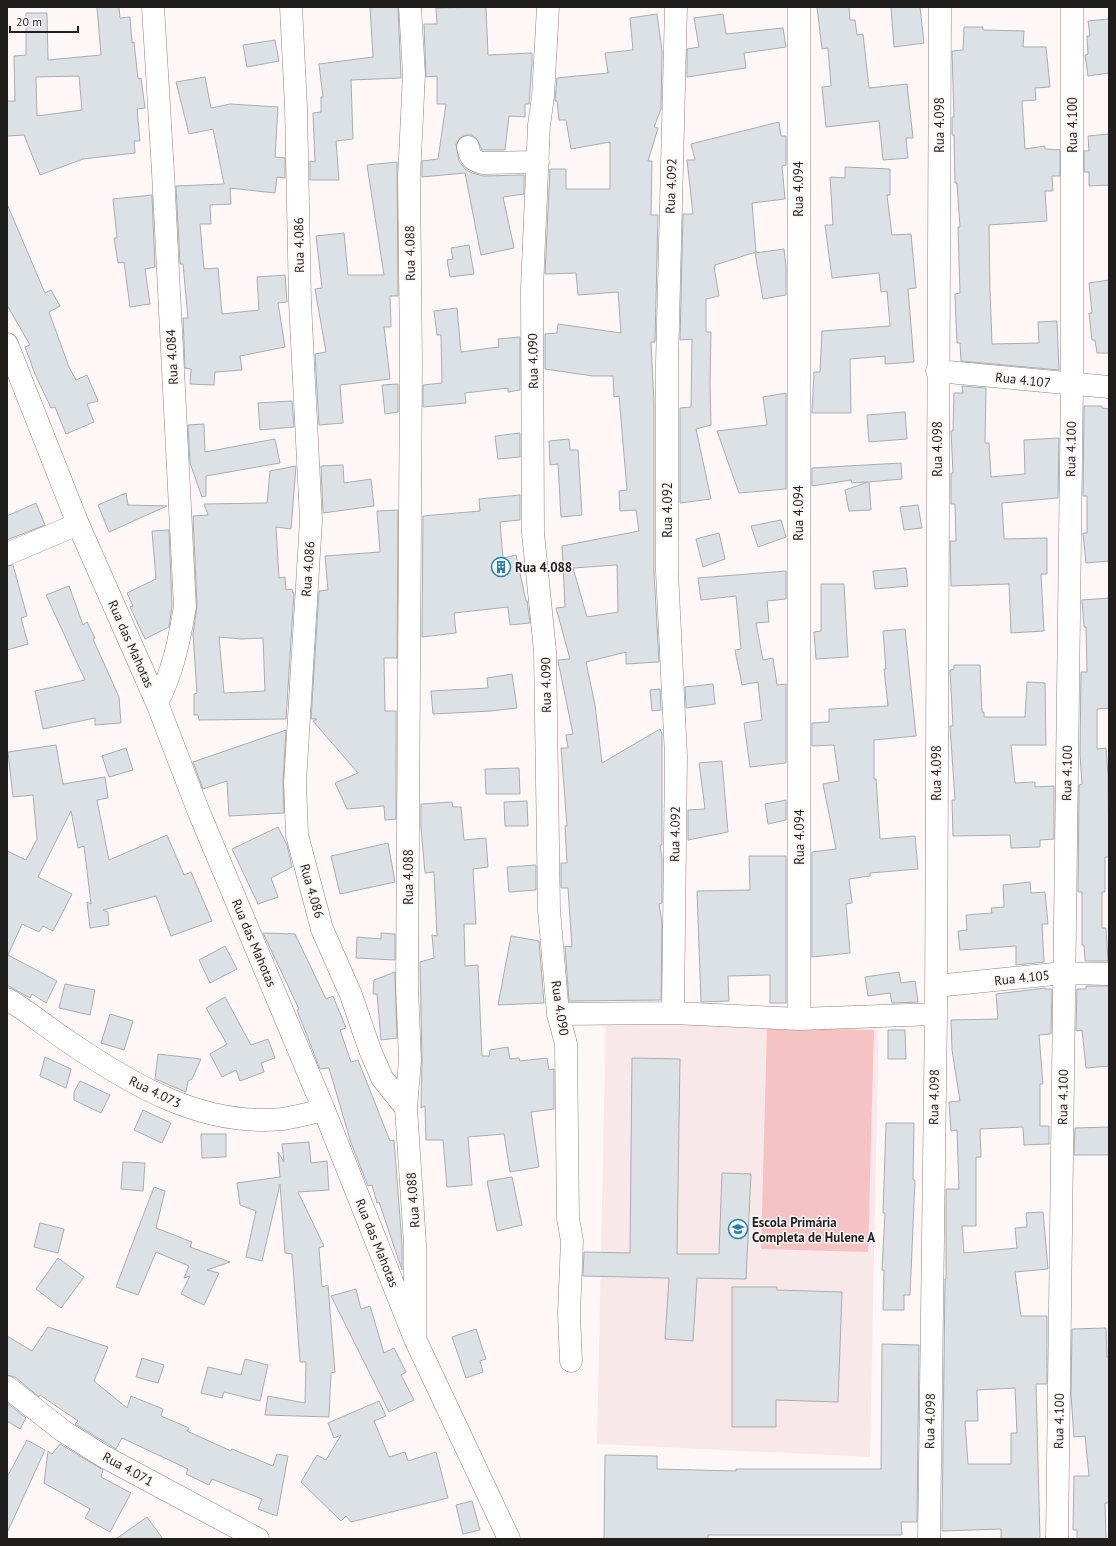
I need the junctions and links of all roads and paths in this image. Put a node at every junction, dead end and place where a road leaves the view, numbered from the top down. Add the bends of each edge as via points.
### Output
1 (153, 7) edge
2 (290, 7) edge
3 (410, 7) edge
4 (548, 7) edge
5 (676, 7) edge
6 (799, 7) edge
7 (940, 7) edge
8 (1072, 7) edge
9 (468, 147) dead end
10 (538, 162) junction
11 (7, 344) edge
12 (937, 371) junction
13 (1072, 385) junction
14 (1109, 387) edge
15 (78, 524) junction
16 (7, 554) edge
17 (157, 703) junction
18 (1064, 973) junction
19 (1109, 974) edge
20 (936, 986) junction
21 (7, 999) edge
22 (558, 1014) junction
23 (673, 1014) junction
24 (936, 1014) junction
25 (798, 1019) junction
26 (406, 1108) junction
27 (324, 1110) junction
28 (415, 1339) junction
29 (571, 1361) dead end
30 (7, 1387) edge
31 (258, 1539) edge
32 (509, 1539) edge
33 (929, 1539) edge
34 (1057, 1539) edge

1 - 17 street, Rua 4.084 via 185,607 177,652 168,681
2 - 26 street, Rua 4.086 via 296,107 300,310 311,520 295,783 297,836 322,929 351,995 370,1050 382,1078
3 - 26 street, Rua 4.088 via 414,74 409,178 411,361 407,987 410,1060
4 - 10 street, Rua 4.090
5 - 23 street, Rua 4.092 via 667,363 667,572 676,756
6 - 25 street, Rua 4.094
7 - 12 street, Rua 4.098
8 - 13 street, Rua 4.100
9 - 10 street via 470,157 483,163
10 - 22 street, Rua 4.090 via 532,289 534,533 545,651 549,910
11 - 15 street, Rua das Mahotas
12 - 13 street, Rua 4.107
12 - 20 street, Rua 4.098
13 - 14 street, Rua 4.107
13 - 18 street, Rua 4.100
15 - 16 street
15 - 17 street, Rua das Mahotas
17 - 27 street, Rua das Mahotas via 198,810
18 - 19 street, Rua 4.105
18 - 20 street, Rua 4.105
18 - 34 street, Rua 4.100
20 - 24 street, Rua 4.098
21 - 27 street, Rua 4.073 via 136,1085 181,1106 220,1115 282,1119
22 - 23 street
22 - 29 street, Rua 4.090 via 566,1044 568,1218 572,1241 569,1314
23 - 25 street
24 - 25 street
24 - 33 street, Rua 4.098
26 - 28 street, Rua 4.088 via 415,1244
27 - 28 street, Rua das Mahotas
28 - 32 street, Rua das Mahotas
30 - 31 street, Rua 4.071 via 63,1431 103,1456

